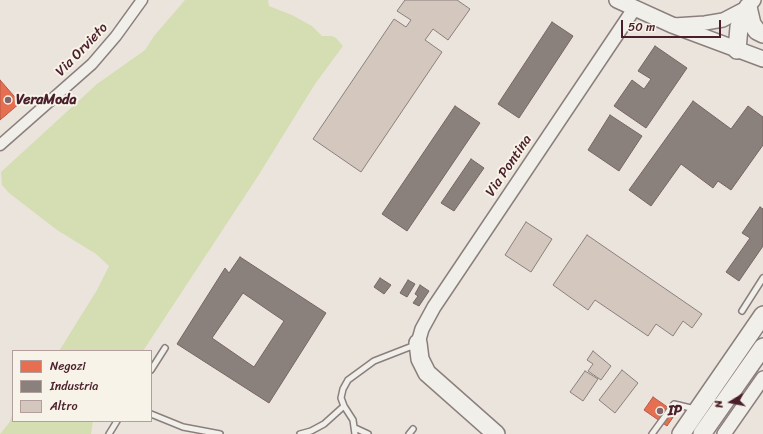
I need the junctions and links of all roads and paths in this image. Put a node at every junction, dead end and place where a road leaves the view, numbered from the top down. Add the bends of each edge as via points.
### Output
1 (142, 0) edge
2 (617, 0) edge
3 (751, 4) edge
4 (634, 9) junction
5 (672, 25) junction
6 (763, 34) edge
7 (737, 50) junction
8 (763, 59) edge
9 (0, 145) edge
10 (763, 278) edge
11 (742, 311) dead end
12 (763, 315) edge
13 (418, 343) junction
14 (763, 347) edge
15 (165, 348) dead end
16 (152, 368) edge
17 (763, 378) edge
18 (344, 406) junction
19 (698, 410) junction
20 (152, 414) edge
21 (116, 422) edge
22 (355, 428) junction
23 (412, 429) dead end
24 (109, 434) edge
25 (220, 434) edge
26 (300, 434) edge
27 (355, 434) edge
28 (368, 434) edge
29 (409, 434) edge
30 (496, 434) edge
31 (652, 434) edge
32 (681, 434) edge
33 (702, 434) edge
34 (724, 434) edge

1 - 9 street, Via Orvieto via 92,64
2 - 4 main road
3 - 5 street via 733,16 715,22
3 - 6 highway via 752,24
3 - 7 highway via 739,27
4 - 5 main road
4 - 13 street, Via Pontina via 434,307 422,329
5 - 7 main road
7 - 8 main road
10 - 11 lane
12 - 19 highway
13 - 18 lane via 374,361 352,376 343,389 341,398
13 - 30 highway via 420,359 427,373
14 - 33 highway
15 - 16 lane
17 - 34 street
18 - 22 lane
18 - 26 lane via 324,424
19 - 31 lane via 674,404
19 - 32 highway
20 - 25 lane via 183,427
21 - 24 lane
22 - 27 lane
22 - 28 lane
23 - 29 lane

